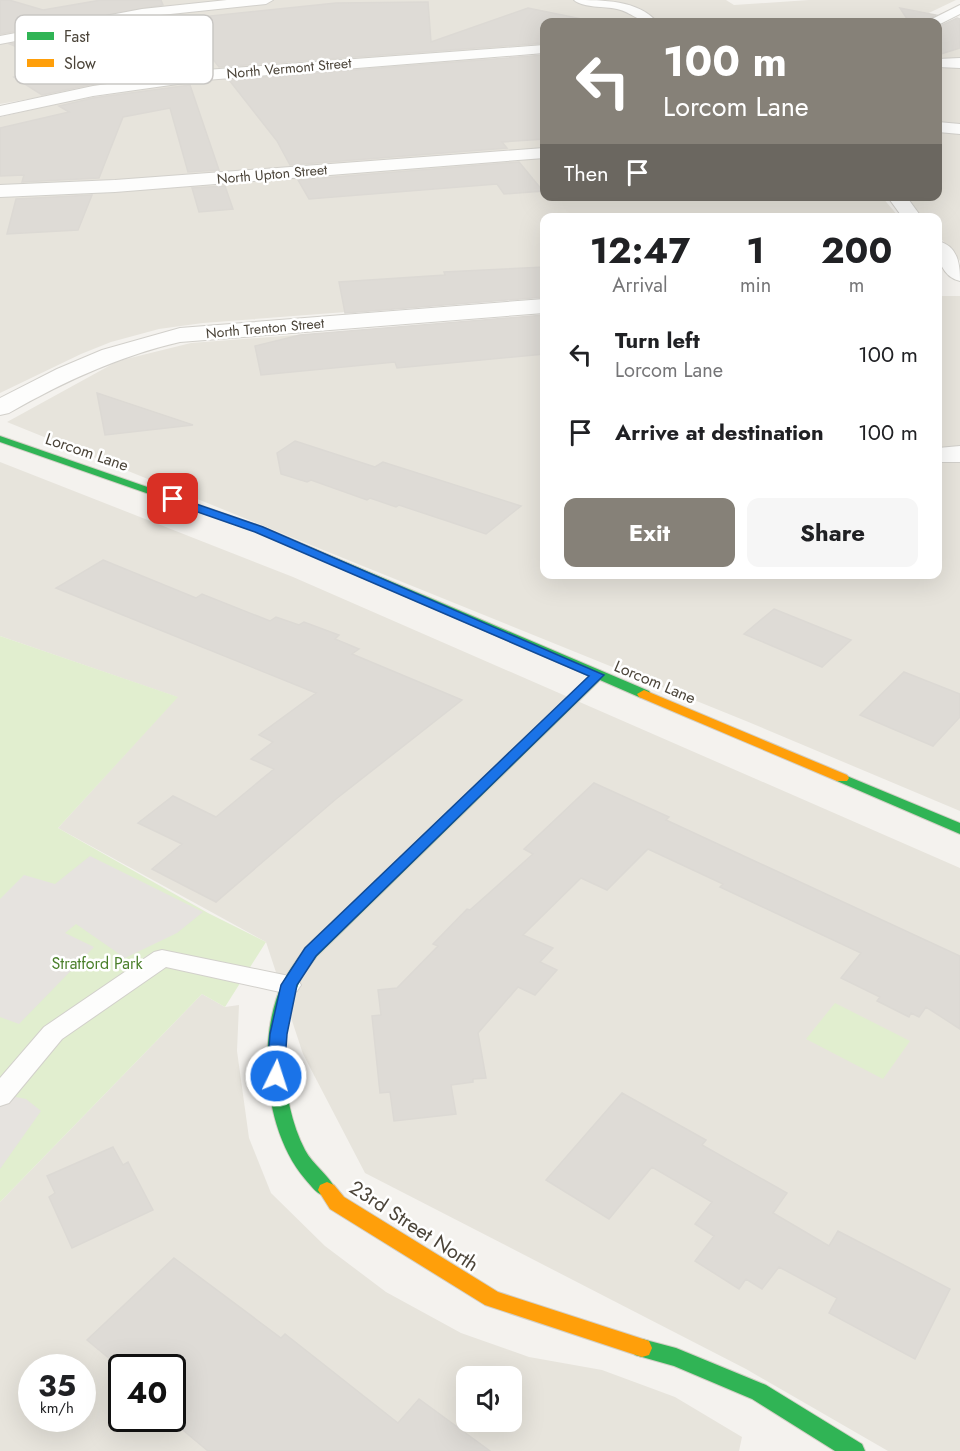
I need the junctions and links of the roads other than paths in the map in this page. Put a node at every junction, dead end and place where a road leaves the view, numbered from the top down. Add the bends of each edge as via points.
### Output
1 (266, 0) edge
2 (581, 0) edge
3 (960, 9) edge
4 (131, 15) edge
5 (647, 18) edge
6 (941, 18) edge
7 (15, 37) edge
8 (0, 40) edge
9 (540, 49) edge
10 (477, 54) junction
11 (540, 61) edge
12 (942, 63) edge
13 (960, 63) edge
14 (213, 76) edge
15 (140, 84) edge
16 (0, 111) edge
17 (942, 127) edge
18 (960, 129) edge
19 (540, 153) edge
20 (0, 191) edge
21 (900, 201) edge
22 (909, 213) edge
23 (942, 252) edge
24 (960, 275) edge
25 (960, 284) edge
26 (942, 285) edge
27 (540, 306) edge
28 (0, 408) edge
29 (0, 439) edge
30 (598, 675) junction
31 (960, 829) edge
32 (289, 985) junction
33 (0, 1096) edge
34 (854, 1451) edge

1 - 4 street
2 - 5 street via 629,9
3 - 6 street
7 - 8 street
9 - 10 street, North Vermont Street
10 - 11 street
10 - 14 street, North Vermont Street
12 - 13 street
15 - 16 street, North Vermont Street
17 - 18 street
19 - 20 street, North Upton Street via 115,186
21 - 22 street
23 - 24 street
25 - 26 street
27 - 28 street, North Trenton Street via 180,335 98,360
29 - 30 street, Lorcom Lane via 259,529
30 - 31 street, Lorcom Lane
30 - 32 street, 23rd Street North via 310,952
32 - 33 lane via 162,958 53,1033
32 - 34 street, 23rd Street North via 278,1034 276,1076 281,1114 300,1158 337,1203 492,1299 676,1357 759,1392

